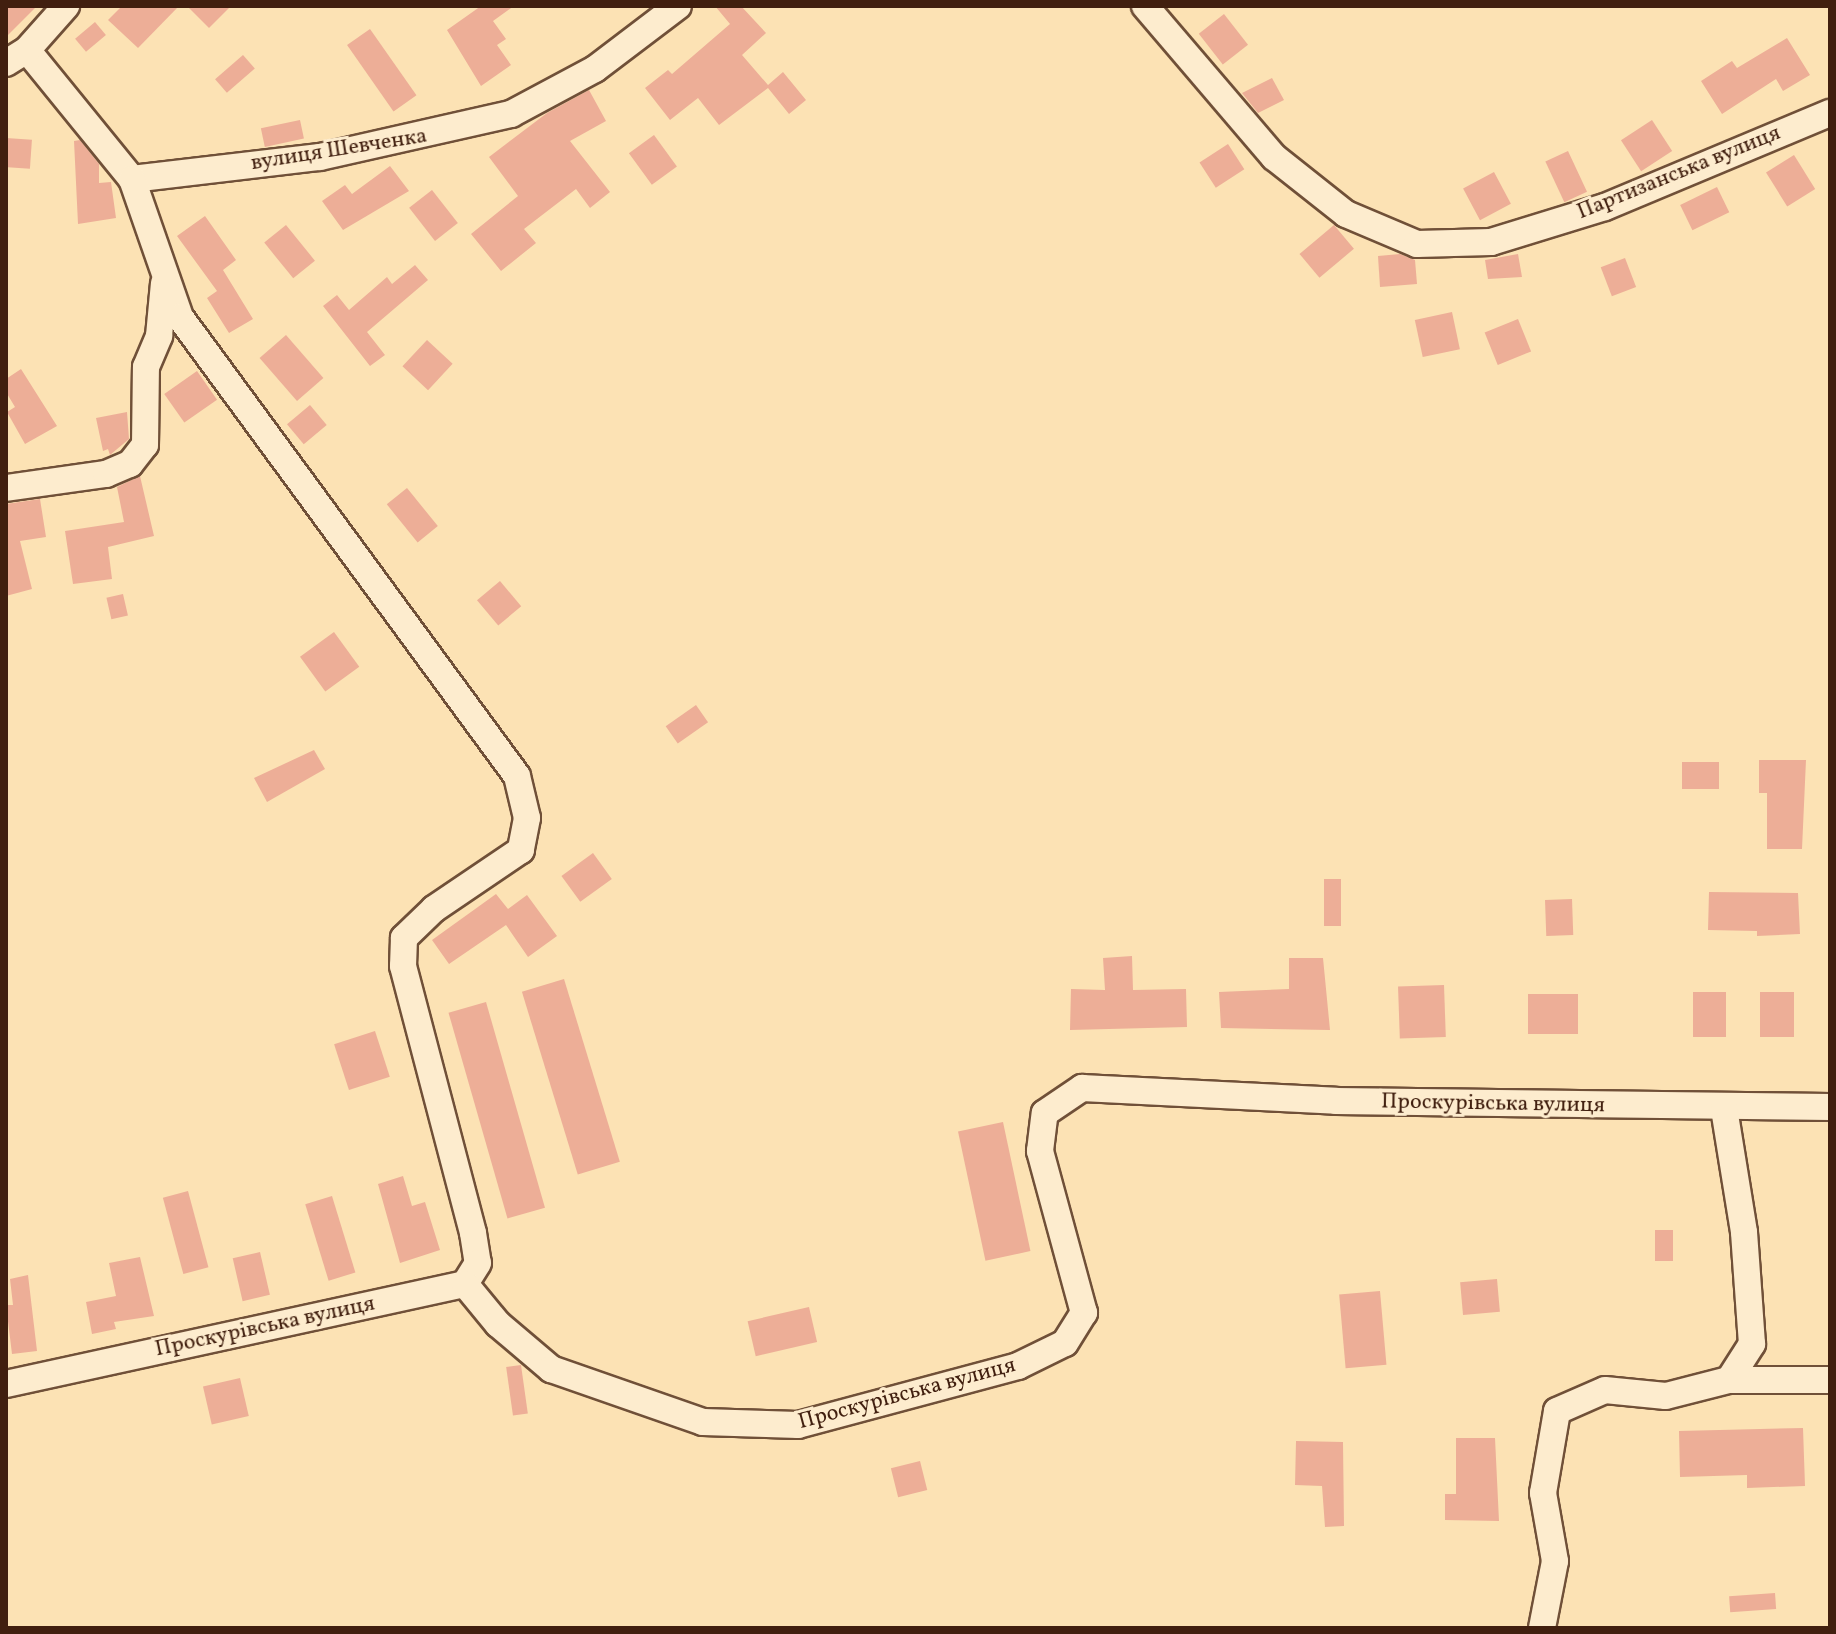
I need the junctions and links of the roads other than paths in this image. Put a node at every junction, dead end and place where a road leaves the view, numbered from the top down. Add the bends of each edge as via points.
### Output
1 (66, 6) edge
2 (678, 6) edge
3 (1145, 6) edge
4 (16, 56) edge
5 (1830, 113) edge
6 (132, 179) junction
7 (164, 283) junction
8 (6, 488) edge
9 (1830, 1107) edge
10 (1724, 1109) junction
11 (465, 1284) junction
12 (1729, 1380) junction
13 (1830, 1380) edge
14 (6, 1384) edge
15 (1542, 1628) edge

1 - 4 street
2 - 6 street, вулиця Шевченка via 595,69 511,114 320,157
3 - 5 street, Партизанська вулиця via 1274,157 1346,214 1417,244 1491,242 1605,207
4 - 6 street
6 - 7 street
7 - 8 street via 159,336 146,367 145,445 130,464 106,474
7 - 11 street via 180,317 517,776 527,818 521,850 434,909 404,938 403,966 473,1233 478,1263
9 - 10 street, Проскурівська вулиця
10 - 11 street, Проскурівська вулиця via 1336,1101 1082,1088 1045,1113 1040,1151 1084,1313 1065,1343 1018,1366 798,1425 703,1422 551,1369 498,1324
10 - 12 street via 1744,1232 1752,1344
11 - 14 street, Проскурівська вулиця
12 - 13 street
12 - 15 street via 1666,1396 1605,1390 1557,1411 1543,1493 1555,1561

